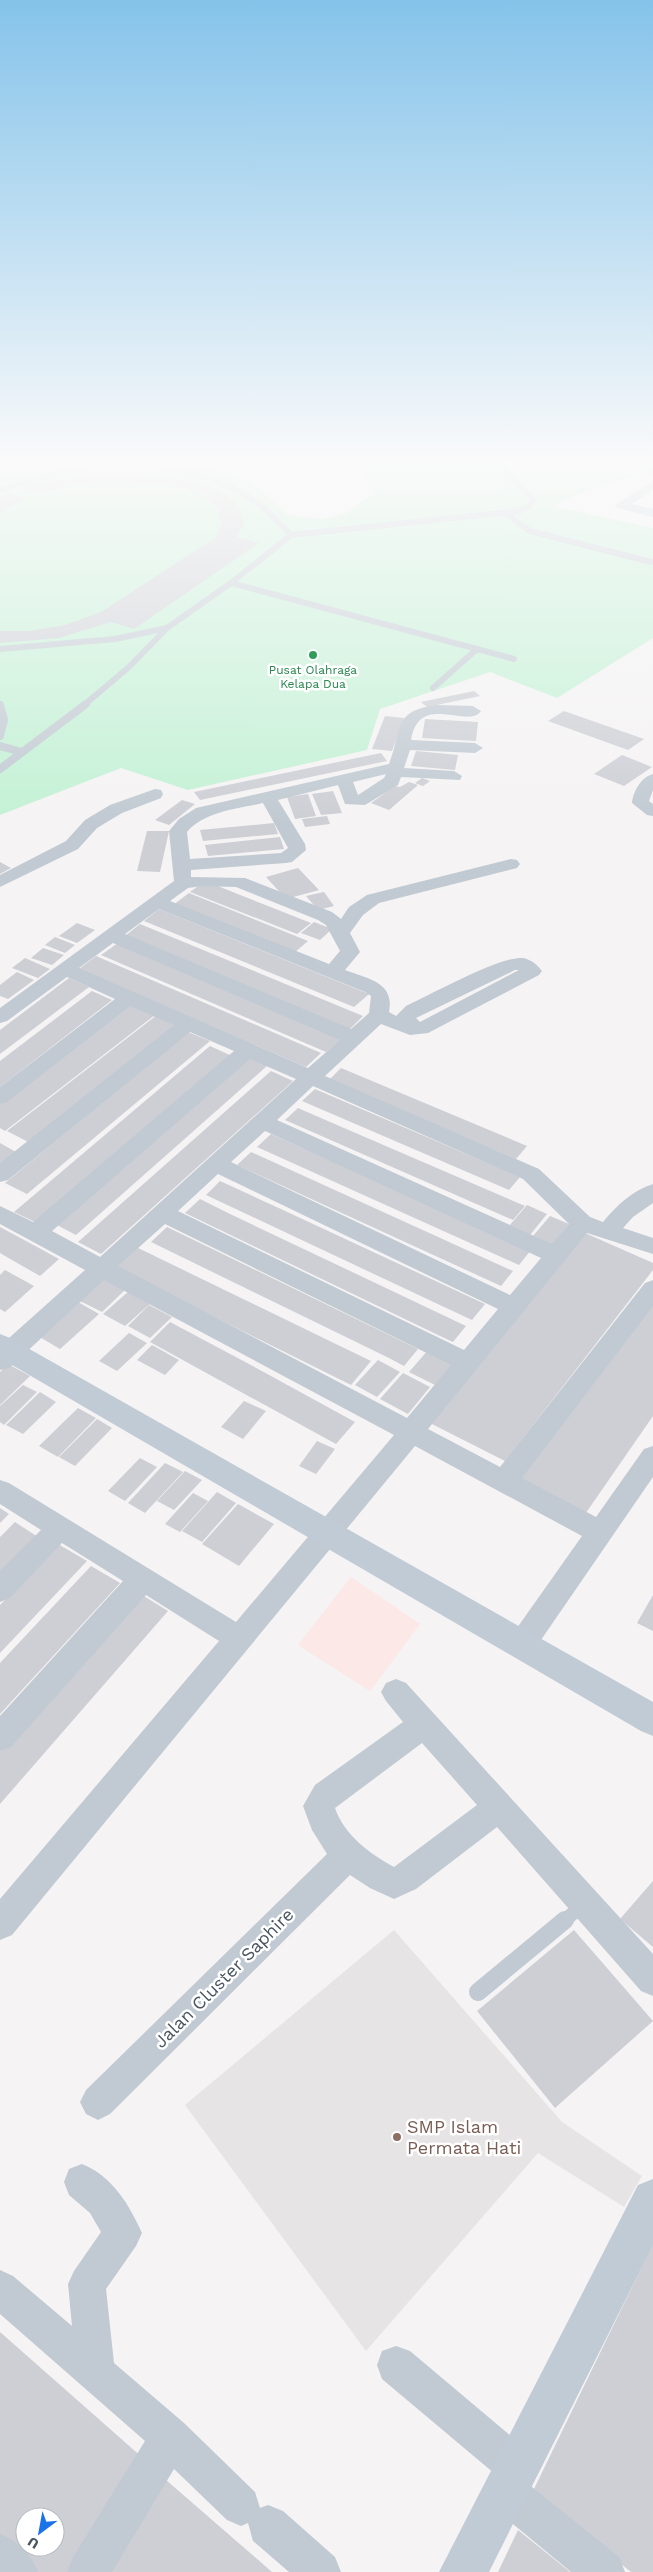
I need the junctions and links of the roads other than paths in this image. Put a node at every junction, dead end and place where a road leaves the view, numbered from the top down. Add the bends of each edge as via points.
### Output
1 (231, 583) joint
2 (167, 628) junction
3 (0, 649) edge
4 (477, 649) junction
5 (514, 659) dead end
6 (433, 688) dead end
7 (0, 705) edge
8 (474, 711) dead end
9 (0, 736) edge
10 (404, 744) junction
11 (0, 746) edge
12 (475, 748) dead end
13 (22, 752) junction
14 (0, 769) edge
15 (395, 769) junction
16 (454, 776) dead end
17 (344, 779) junction
18 (653, 779) edge
19 (155, 794) dead end
20 (272, 803) junction
21 (653, 811) edge
22 (511, 864) dead end
23 (182, 874) junction
24 (0, 882) edge
25 (159, 903) junction
26 (342, 933) junction
27 (113, 936) junction
28 (66, 970) junction
29 (333, 972) junction
30 (459, 989) junction
31 (129, 998) junction
32 (476, 1002) junction
33 (379, 1015) junction
34 (0, 1017) edge
35 (188, 1024) junction
36 (416, 1029) junction
37 (354, 1038) junction
38 (248, 1050) junction
39 (311, 1078) junction
40 (0, 1097) edge
41 (263, 1122) junction
42 (216, 1164) junction
43 (0, 1174) edge
44 (653, 1192) edge
45 (162, 1213) junction
46 (0, 1214) edge
47 (582, 1223) junction
48 (35, 1232) junction
49 (608, 1232) junction
50 (653, 1246) edge
51 (556, 1255) junction
52 (102, 1268) junction
53 (653, 1289) edge
54 (514, 1307) junction
55 (4, 1353) edge
56 (468, 1363) junction
57 (411, 1432) junction
58 (648, 1472) edge
59 (504, 1481) junction
60 (0, 1491) edge
61 (60, 1528) junction
62 (600, 1532) junction
63 (328, 1533) junction
64 (142, 1579) junction
65 (0, 1590) edge
66 (240, 1639) junction
67 (522, 1644) junction
68 (396, 1692) dead end
69 (653, 1720) edge
70 (424, 1724) junction
71 (0, 1737) edge
72 (499, 1807) junction
73 (349, 1854) junction
74 (585, 1903) junction
75 (0, 1924) edge
76 (653, 1979) edge
77 (478, 1992) dead end
78 (98, 2102) dead end
79 (82, 2182) dead end
80 (653, 2200) edge
81 (0, 2289) edge
82 (396, 2365) dead end
83 (96, 2373) junction
84 (170, 2437) junction
85 (511, 2479) junction
86 (0, 2555) edge
87 (17, 2572) edge
88 (88, 2572) edge
89 (320, 2572) edge
90 (463, 2572) edge
91 (604, 2572) edge

1 - 2 lane
1 - 4 lane
2 - 3 lane via 115,639
2 - 13 lane via 146,652
4 - 5 lane
4 - 6 lane
7 - 9 lane via 5,715 5,729
8 - 10 street via 420,713 407,724
10 - 12 street
10 - 15 street
11 - 13 lane
13 - 14 lane
15 - 16 street
15 - 17 street
15 - 17 street via 392,782 358,801 351,800
17 - 20 street
18 - 21 street via 639,799
19 - 24 street via 127,804 91,824 72,845
20 - 23 street via 196,816 178,831
20 - 23 street via 296,844 297,850 290,857
22 - 26 street via 373,899 356,911
23 - 25 street
23 - 26 street via 239,882 324,916 333,921
25 - 27 street
25 - 29 street
26 - 29 street via 350,952
27 - 28 street
27 - 37 street
28 - 31 street
28 - 34 street
29 - 33 street via 379,991 382,996
30 - 32 street
30 - 32 street via 510,965 521,963 532,971
30 - 36 street via 406,1014 405,1018
31 - 35 street
31 - 40 street
32 - 36 street via 438,1022
33 - 36 street via 400,1026
33 - 37 street
35 - 38 street
35 - 43 street
37 - 39 street
38 - 39 street
38 - 48 street
39 - 41 street
39 - 47 street via 531,1174
41 - 42 street
41 - 51 street
42 - 45 street
42 - 54 street
44 - 49 street via 626,1211
45 - 52 street
45 - 56 street
46 - 48 street
47 - 49 street
47 - 51 street
48 - 52 street
49 - 50 street
51 - 54 street
52 - 55 street
52 - 57 street
53 - 59 street
54 - 56 street
55 - 63 street
56 - 57 street
57 - 59 street
57 - 63 street
58 - 62 street
59 - 62 street
60 - 61 street
61 - 64 street
61 - 65 street
62 - 67 street
63 - 66 street
63 - 67 street
64 - 66 street
64 - 71 street
66 - 75 street
67 - 69 street
68 - 70 street
70 - 72 street
70 - 73 street via 326,1795 319,1806 332,1835
72 - 73 street via 394,1883 373,1875
72 - 74 street
73 - 78 street, Jalan Cluster Saphire
74 - 76 street
74 - 77 lane
79 - 83 street via 103,2200 123,2233 87,2284
80 - 85 street
81 - 83 street
82 - 85 street
83 - 84 street
84 - 88 street
84 - 89 street via 254,2516
85 - 90 street
85 - 91 street
86 - 87 street

